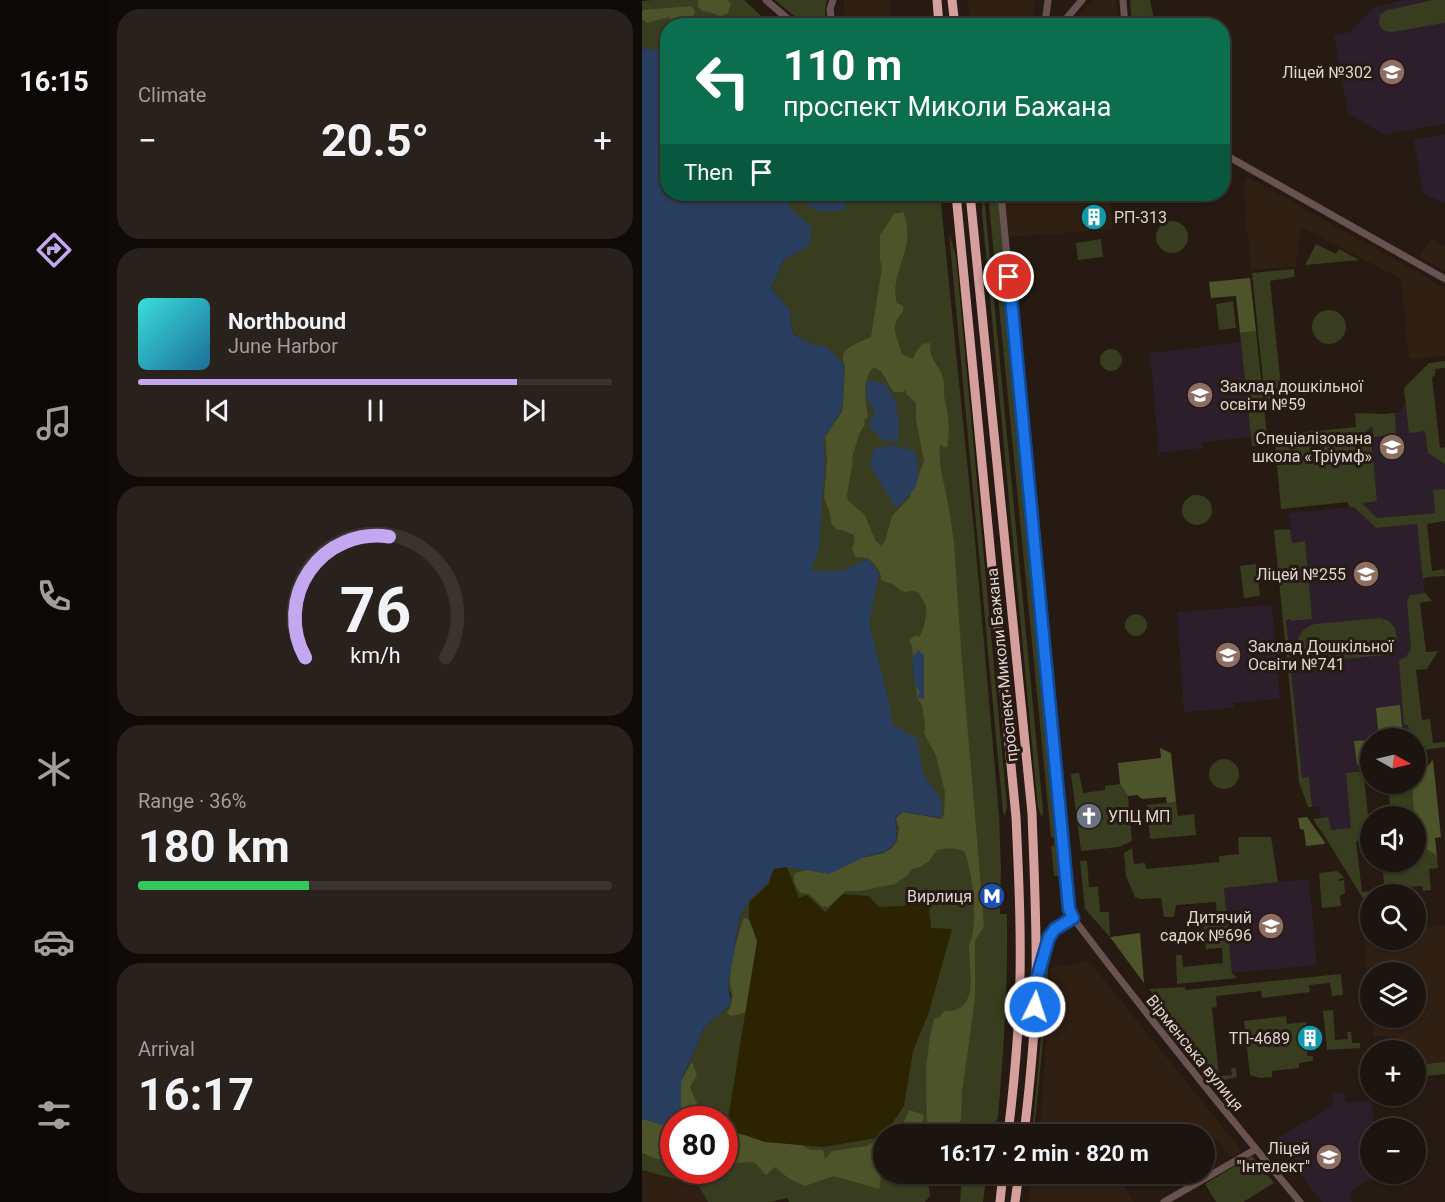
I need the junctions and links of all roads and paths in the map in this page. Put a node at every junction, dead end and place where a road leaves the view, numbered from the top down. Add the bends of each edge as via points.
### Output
1 (766, 0) edge
2 (833, 0) edge
3 (937, 0) edge
4 (952, 0) edge
5 (1048, 0) edge
6 (1082, 0) edge
7 (1123, 0) edge
8 (787, 18) edge
9 (831, 18) edge
10 (938, 18) edge
11 (954, 18) edge
12 (1045, 18) edge
13 (1067, 18) edge
14 (1124, 18) edge
15 (1230, 158) edge
16 (955, 201) edge
17 (971, 201) edge
18 (1002, 201) edge
19 (1445, 279) edge
20 (1073, 918) junction
21 (1036, 982) junction
22 (1009, 1124) edge
23 (1025, 1124) edge
24 (1256, 1149) junction
25 (1002, 1184) edge
26 (1017, 1184) edge
27 (1000, 1202) edge
28 (1015, 1202) edge
29 (1164, 1202) edge
30 (1300, 1202) edge

1 - 8 street
2 - 9 street
3 - 10 highway
4 - 11 highway
5 - 12 street
6 - 13 street
7 - 14 street
15 - 19 street
16 - 22 highway, проспект Миколи Бажана via 1016,817 1019,1008
17 - 21 highway, проспект Миколи Бажана via 1032,813
18 - 20 street via 1069,909
20 - 21 highway via 1049,937
20 - 24 street, Вірменська вулиця
21 - 23 highway, проспект Миколи Бажана
24 - 29 street
24 - 30 street, Вірменська вулиця
25 - 27 highway
26 - 28 highway

